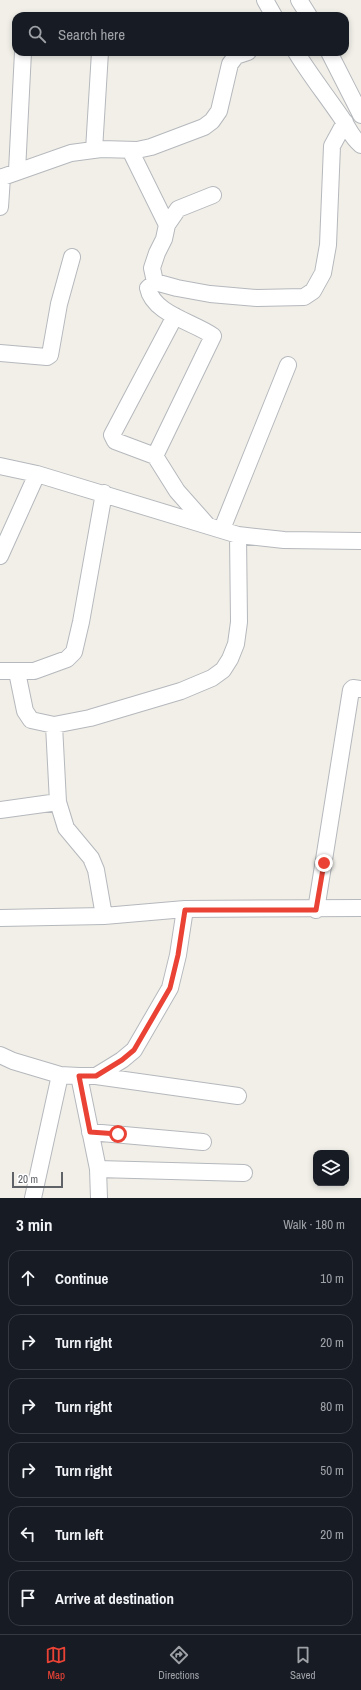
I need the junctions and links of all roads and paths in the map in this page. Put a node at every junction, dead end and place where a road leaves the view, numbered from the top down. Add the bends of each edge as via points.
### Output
1 (264, 0) edge
2 (299, 0) edge
3 (272, 12) edge
4 (306, 12) edge
5 (23, 56) edge
6 (100, 56) edge
7 (236, 56) edge
8 (298, 56) edge
9 (331, 56) edge
10 (361, 115) edge
11 (345, 122) junction
12 (361, 145) edge
13 (94, 150) junction
14 (130, 150) junction
15 (17, 171) junction
16 (1, 178) edge
17 (213, 195) dead end
18 (0, 207) edge
19 (167, 225) junction
20 (72, 257) dead end
21 (155, 282) junction
22 (175, 316) junction
23 (0, 353) edge
24 (288, 365) dead end
25 (155, 456) junction
26 (0, 466) edge
27 (37, 474) junction
28 (104, 493) junction
29 (215, 528) junction
30 (238, 535) junction
31 (361, 541) edge
32 (0, 556) edge
33 (0, 672) edge
34 (17, 672) junction
35 (361, 689) edge
36 (54, 725) junction
37 (58, 802) junction
38 (0, 810) edge
39 (361, 908) edge
40 (185, 910) junction
41 (316, 910) junction
42 (104, 916) junction
43 (0, 918) edge
44 (0, 1055) edge
45 (60, 1075) junction
46 (79, 1076) junction
47 (96, 1076) junction
48 (238, 1096) dead end
49 (90, 1132) junction
50 (203, 1142) dead end
51 (98, 1169) junction
52 (244, 1173) dead end
53 (33, 1198) edge
54 (98, 1198) edge

1 - 3 street
2 - 4 street
5 - 15 street
6 - 13 street
7 - 14 street via 230,64 219,111 212,121 204,127 150,146
8 - 11 street
9 - 10 street
11 - 12 street via 352,138
11 - 21 street via 332,146 328,246 323,273 314,291 304,297 257,298 210,294
13 - 14 street
13 - 15 street via 71,153
14 - 19 street
15 - 16 street
16 - 18 street
17 - 19 street via 178,209
19 - 21 street via 152,268
20 - 23 street via 59,304 50,355
21 - 22 street via 148,288 149,295 160,307
22 - 25 street via 209,333 213,339
22 - 25 street via 112,435 115,442
24 - 29 street
25 - 29 street via 177,491
26 - 27 street
27 - 28 street
27 - 32 street
28 - 29 street
28 - 34 street via 74,652 67,659 46,667
29 - 30 street
30 - 31 street via 284,540
30 - 36 street via 239,622 236,644 223,670 212,678 181,691 90,718
33 - 34 street
34 - 36 street via 25,711 32,720
35 - 41 street via 351,690
36 - 37 street
37 - 38 street
37 - 42 street via 66,828 90,858 96,870
39 - 41 street
40 - 41 street
40 - 42 street
40 - 47 street via 170,988 134,1050
42 - 43 street
44 - 45 street
45 - 46 street
45 - 53 street
46 - 47 street
46 - 49 street
47 - 48 street
49 - 50 street
49 - 51 street
51 - 52 street
51 - 54 street

